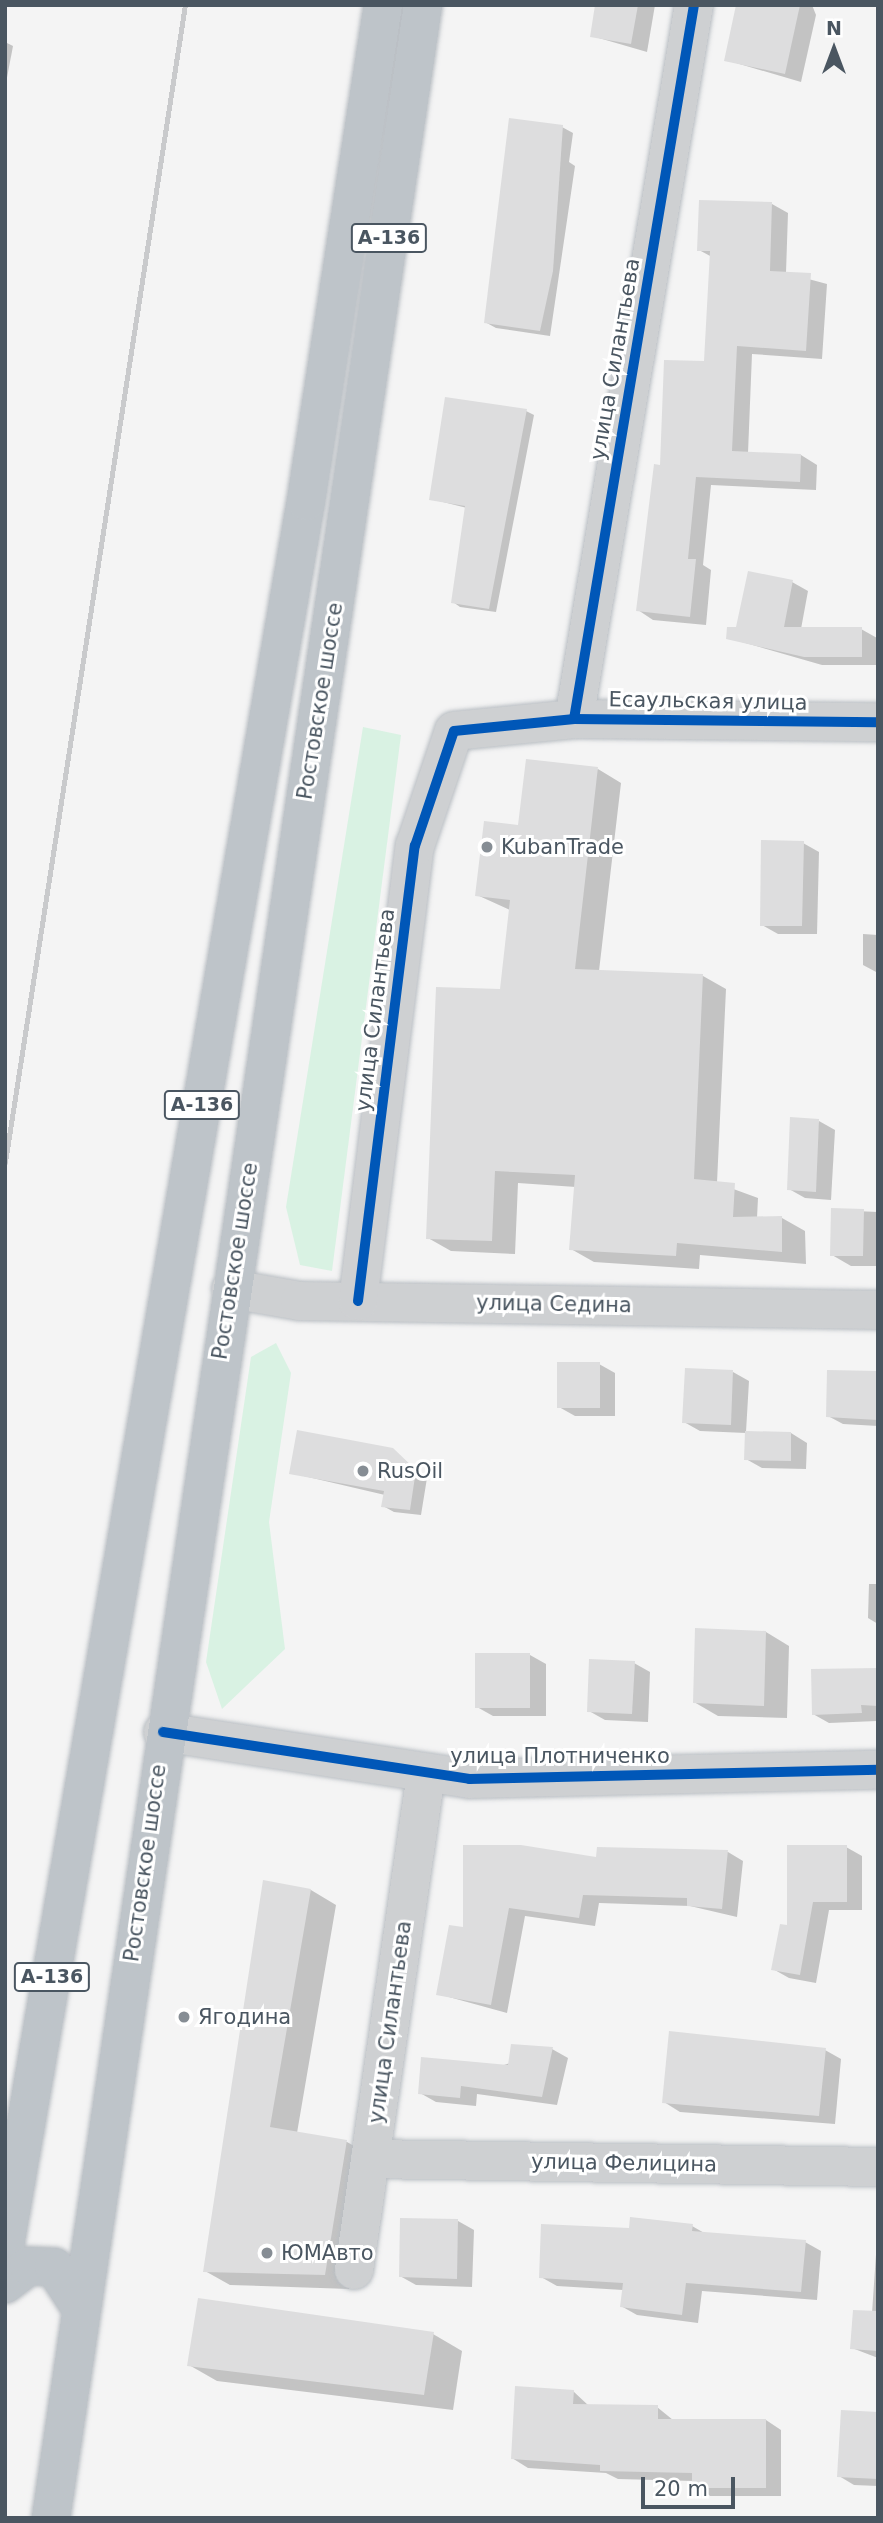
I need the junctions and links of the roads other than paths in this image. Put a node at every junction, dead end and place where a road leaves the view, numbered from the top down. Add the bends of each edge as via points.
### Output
1 (383, 5) edge
2 (423, 5) edge
3 (694, 5) edge
4 (574, 719) junction
5 (878, 722) edge
6 (454, 731) joint
7 (231, 1289) junction
8 (359, 1301) junction
9 (878, 1310) edge
10 (163, 1732) junction
11 (878, 1769) edge
12 (426, 1774) junction
13 (370, 2159) junction
14 (878, 2167) edge
15 (5, 2245) edge
16 (354, 2270) dead end
17 (5, 2284) edge
18 (80, 2307) junction
19 (51, 2518) edge

1 - 15 highway, А-136 via 304,514
2 - 7 highway, Ростовское шоссе / А-136
3 - 4 street, улица Силантьева
4 - 5 street, Есаульская улица
4 - 6 street, Есаульская улица
6 - 8 street, улица Силантьева via 415,846
7 - 8 street, улица Седина via 300,1301
7 - 10 highway, Ростовское шоссе / А-136
8 - 9 street, улица Седина
10 - 12 street, улица Плотниченко
10 - 18 highway, Ростовское шоссе / А-136
11 - 12 street, улица Плотниченко
12 - 13 street, улица Силантьева
13 - 14 street, улица Фелицина
13 - 16 street, улица Силантьева
17 - 18 highway via 29,2266 54,2267
18 - 19 highway, Ростовское шоссе / А-136

